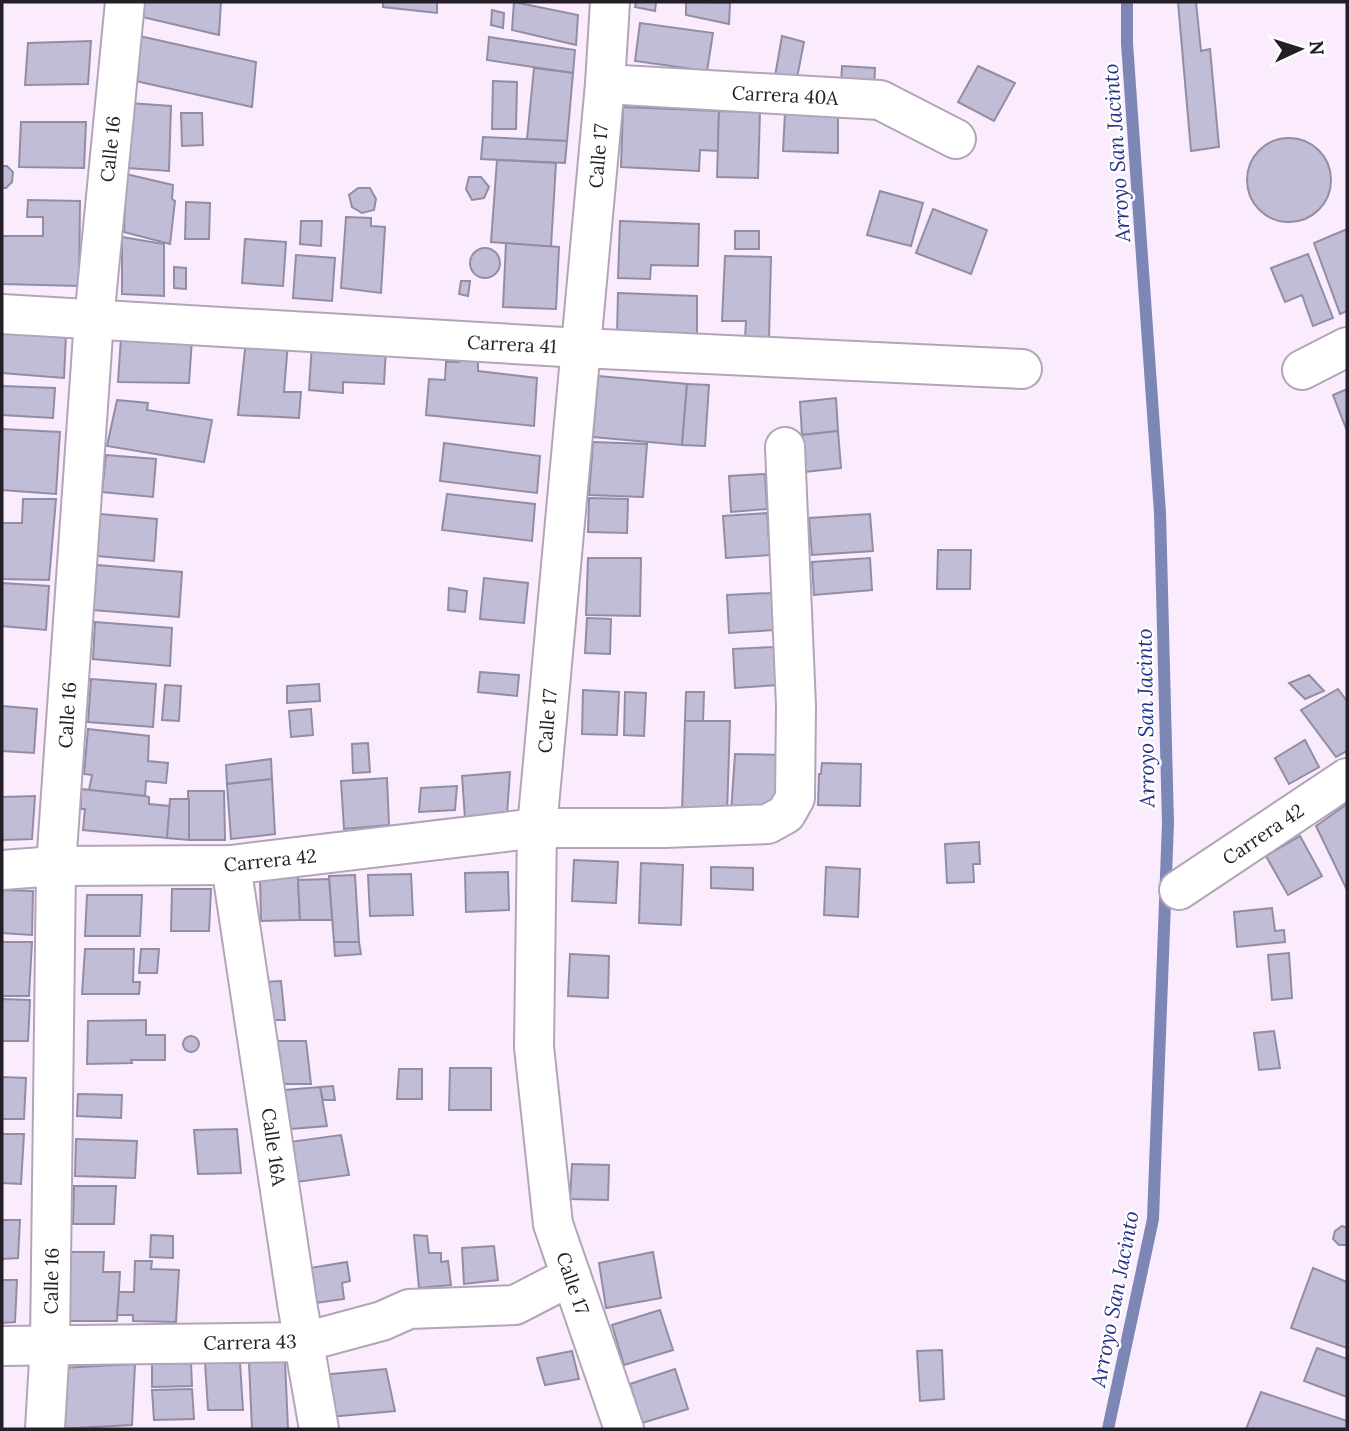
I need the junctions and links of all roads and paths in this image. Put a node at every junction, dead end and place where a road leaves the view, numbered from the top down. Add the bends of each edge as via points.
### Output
1 (125, 2) edge
2 (610, 2) edge
3 (605, 84) junction
4 (956, 139) dead end
5 (2, 314) edge
6 (94, 320) junction
7 (1347, 347) edge
8 (581, 348) junction
9 (1022, 369) dead end
10 (1303, 370) dead end
11 (785, 447) dead end
12 (1347, 778) edge
13 (537, 828) junction
14 (231, 865) junction
15 (56, 866) junction
16 (2, 870) edge
17 (1179, 890) dead end
18 (571, 1276) junction
19 (304, 1342) junction
20 (51, 1344) junction
21 (2, 1346) edge
22 (45, 1429) edge
23 (319, 1429) edge
24 (624, 1429) edge

1 - 6 street, Calle 16
2 - 3 street, Calle 17
3 - 4 street, Carrera 40A via 880,100
3 - 8 street, Calle 17
5 - 6 street, Carrera 41
6 - 8 street, Carrera 41
6 - 15 street, Calle 16
7 - 10 street
8 - 9 street, Carrera 41
8 - 13 street, Calle 17
11 - 13 street, Carrera 42 via 796,706 795,798 786,814 768,824
12 - 17 street, Carrera 42
13 - 14 street, Carrera 42
13 - 18 street, Calle 17 via 534,1048 553,1224
14 - 15 street, Carrera 42
14 - 19 street, Calle 16A
15 - 16 street, Carrera 42
15 - 20 street, Calle 16
18 - 19 street, Carrera 43 via 514,1305 409,1309
18 - 24 street, Calle 17
19 - 20 street, Carrera 43
19 - 23 street, Calle 16A
20 - 21 street, Carrera 43
20 - 22 street, Calle 16

